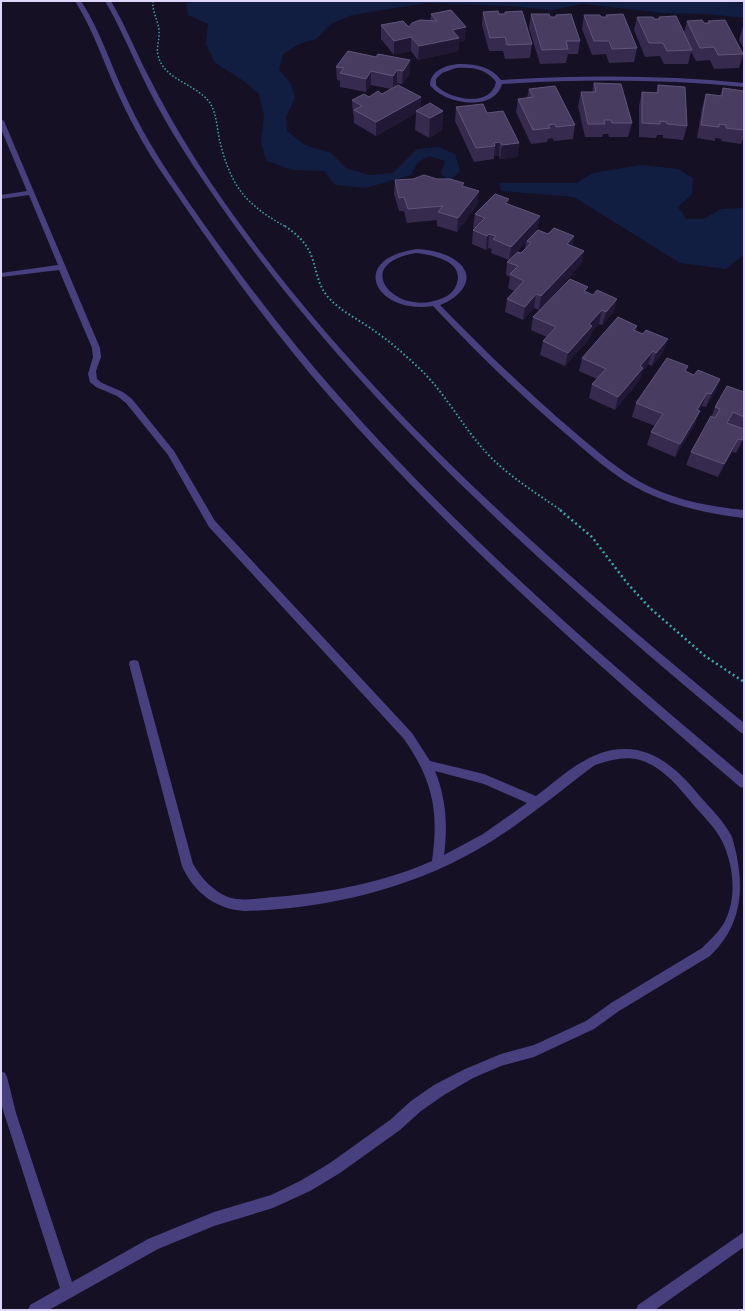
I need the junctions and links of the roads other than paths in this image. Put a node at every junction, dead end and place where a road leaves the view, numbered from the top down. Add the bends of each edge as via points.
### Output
1 (78, 1) edge
2 (108, 1) edge
3 (499, 82) junction
4 (744, 85) edge
5 (1, 121) edge
6 (3, 131) edge
7 (31, 193) junction
8 (1, 197) edge
9 (62, 268) junction
10 (1, 275) edge
11 (435, 304) junction
12 (744, 514) edge
13 (134, 664) dead end
14 (744, 729) edge
15 (427, 765) junction
16 (744, 783) edge
17 (537, 802) junction
18 (438, 863) junction
19 (1, 1077) edge
20 (744, 1239) edge
21 (68, 1292) junction
22 (35, 1310) edge
23 (643, 1310) edge

1 - 16 street via 123,100 180,196 252,295 335,397 443,512 508,576 664,717
2 - 14 street via 163,109 209,185 274,272 345,357 433,451 495,512 626,630
3 - 3 street via 490,72 474,66 454,66 439,72 432,81 434,87 444,96 472,101 490,96 495,92
3 - 4 street via 623,77
5 - 6 street
6 - 7 street
7 - 8 street
7 - 9 street
9 - 10 street
9 - 15 street via 96,348 97,356 92,378 96,384 118,392 128,399 166,445 212,524 408,736
11 - 11 street via 454,295 460,288 461,273 449,259 417,251 386,261 378,275 378,283 383,290 390,296 411,304
11 - 12 street via 535,402 599,458 625,476 646,489 670,499 721,512
13 - 18 street via 188,866 195,879 217,898 246,905 291,902 370,887
15 - 17 street via 483,777
15 - 18 street via 438,794 441,817
17 - 18 street via 470,847
17 - 21 street via 592,761 604,756 632,754 659,764 679,779 719,827 735,856 739,871 739,902 728,930 706,952 590,1025 541,1048 469,1073 439,1090 335,1168 305,1186 273,1201 214,1218 165,1239
19 - 21 street via 10,1113
20 - 23 street
21 - 22 street

